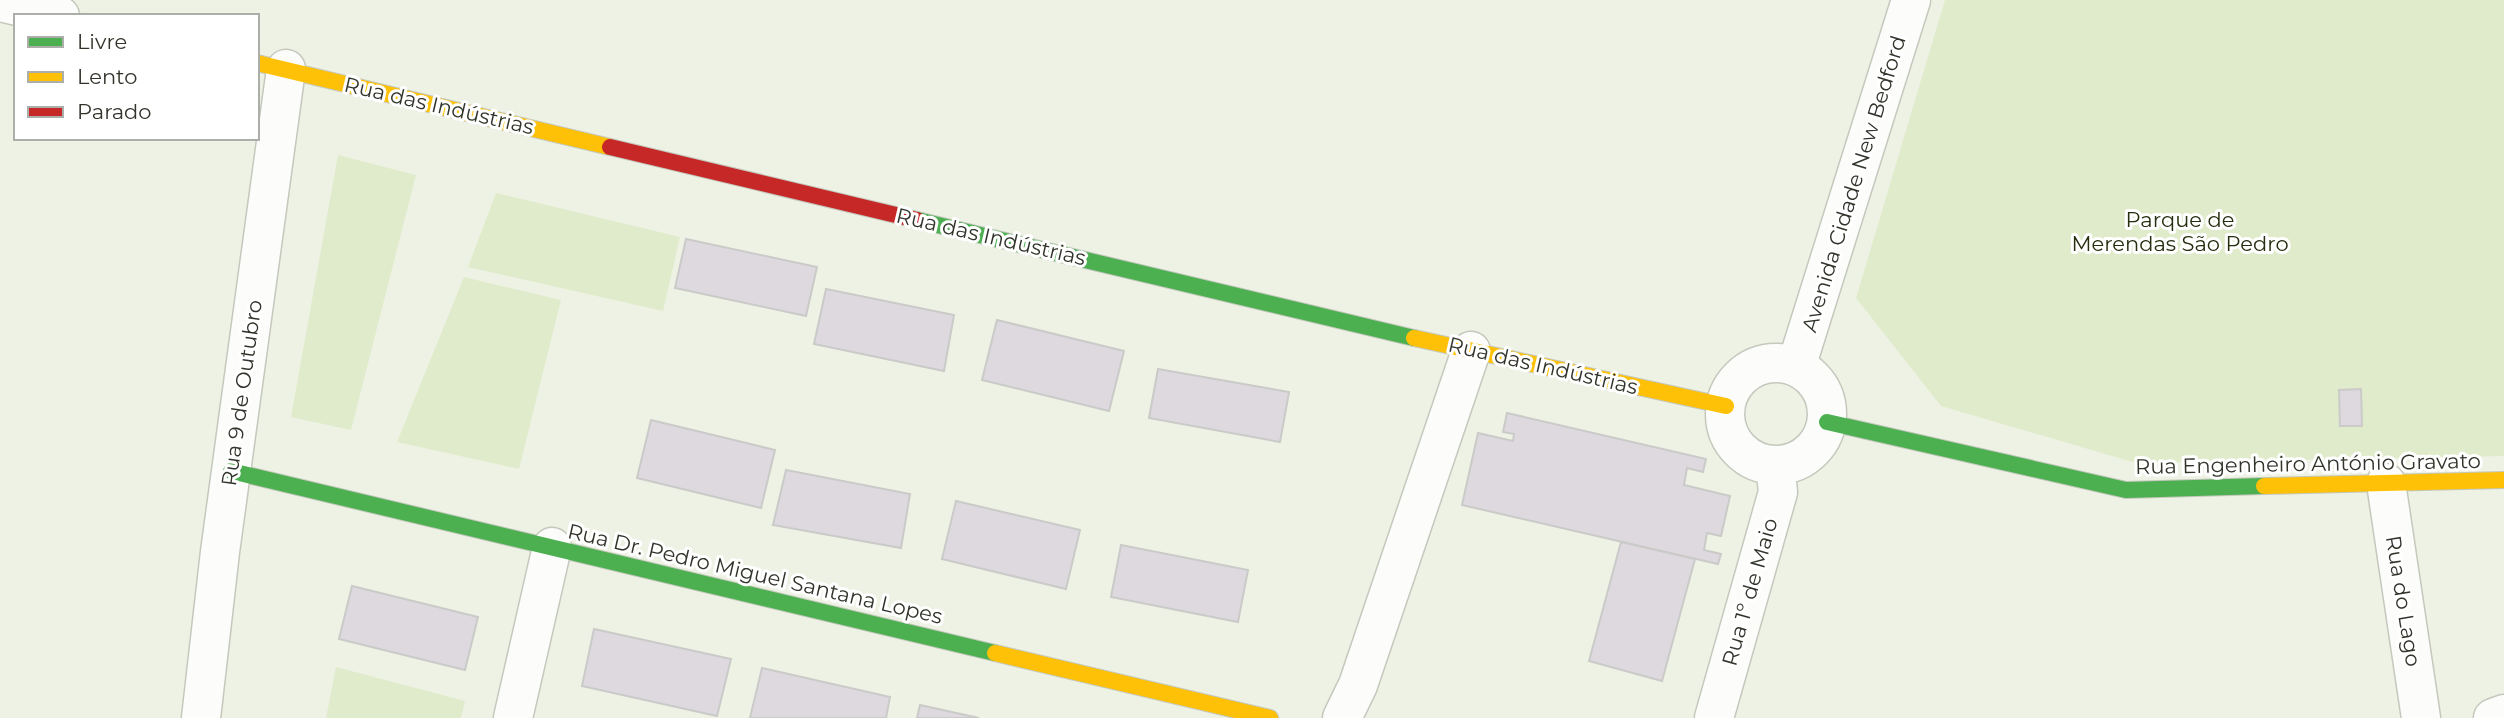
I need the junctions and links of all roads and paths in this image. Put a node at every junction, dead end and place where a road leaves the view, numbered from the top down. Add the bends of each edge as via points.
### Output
1 (1911, 0) edge
2 (0, 2) edge
3 (51, 14) edge
4 (272, 66) edge
5 (1471, 351) junction
6 (1796, 367) junction
7 (1726, 406) junction
8 (1827, 422) junction
9 (1775, 465) junction
10 (231, 471) junction
11 (2504, 480) edge
12 (2386, 483) junction
13 (552, 547) junction
14 (1357, 707) edge
15 (2504, 713) edge
16 (201, 718) edge
17 (513, 718) edge
18 (1270, 718) edge
19 (1714, 718) edge
20 (2421, 718) edge
21 (2493, 718) edge

1 - 6 street, Avenida Cidade New Bedford
2 - 3 street
4 - 5 street, Rua das Indústrias
4 - 10 street, Rua 9 de Outubro
5 - 7 street, Rua das Indústrias
5 - 14 street
6 - 7 street via 1781,363 1751,370 1730,391
6 - 8 street via 1821,389
7 - 9 street via 1729,431 1743,453
8 - 9 street via 1814,448 1803,457
8 - 12 street, Rua Engenheiro António Gravato via 2126,490
9 - 19 street, Rua 1º de Maio via 1778,492
10 - 13 street, Rua Dr. Pedro Miguel Santana Lopes
10 - 16 street, Rua 9 de Outubro
11 - 12 street, Rua Engenheiro António Gravato
12 - 20 street, Rua do Lago
13 - 17 street
13 - 18 street, Rua Dr. Pedro Miguel Santana Lopes
15 - 21 street

